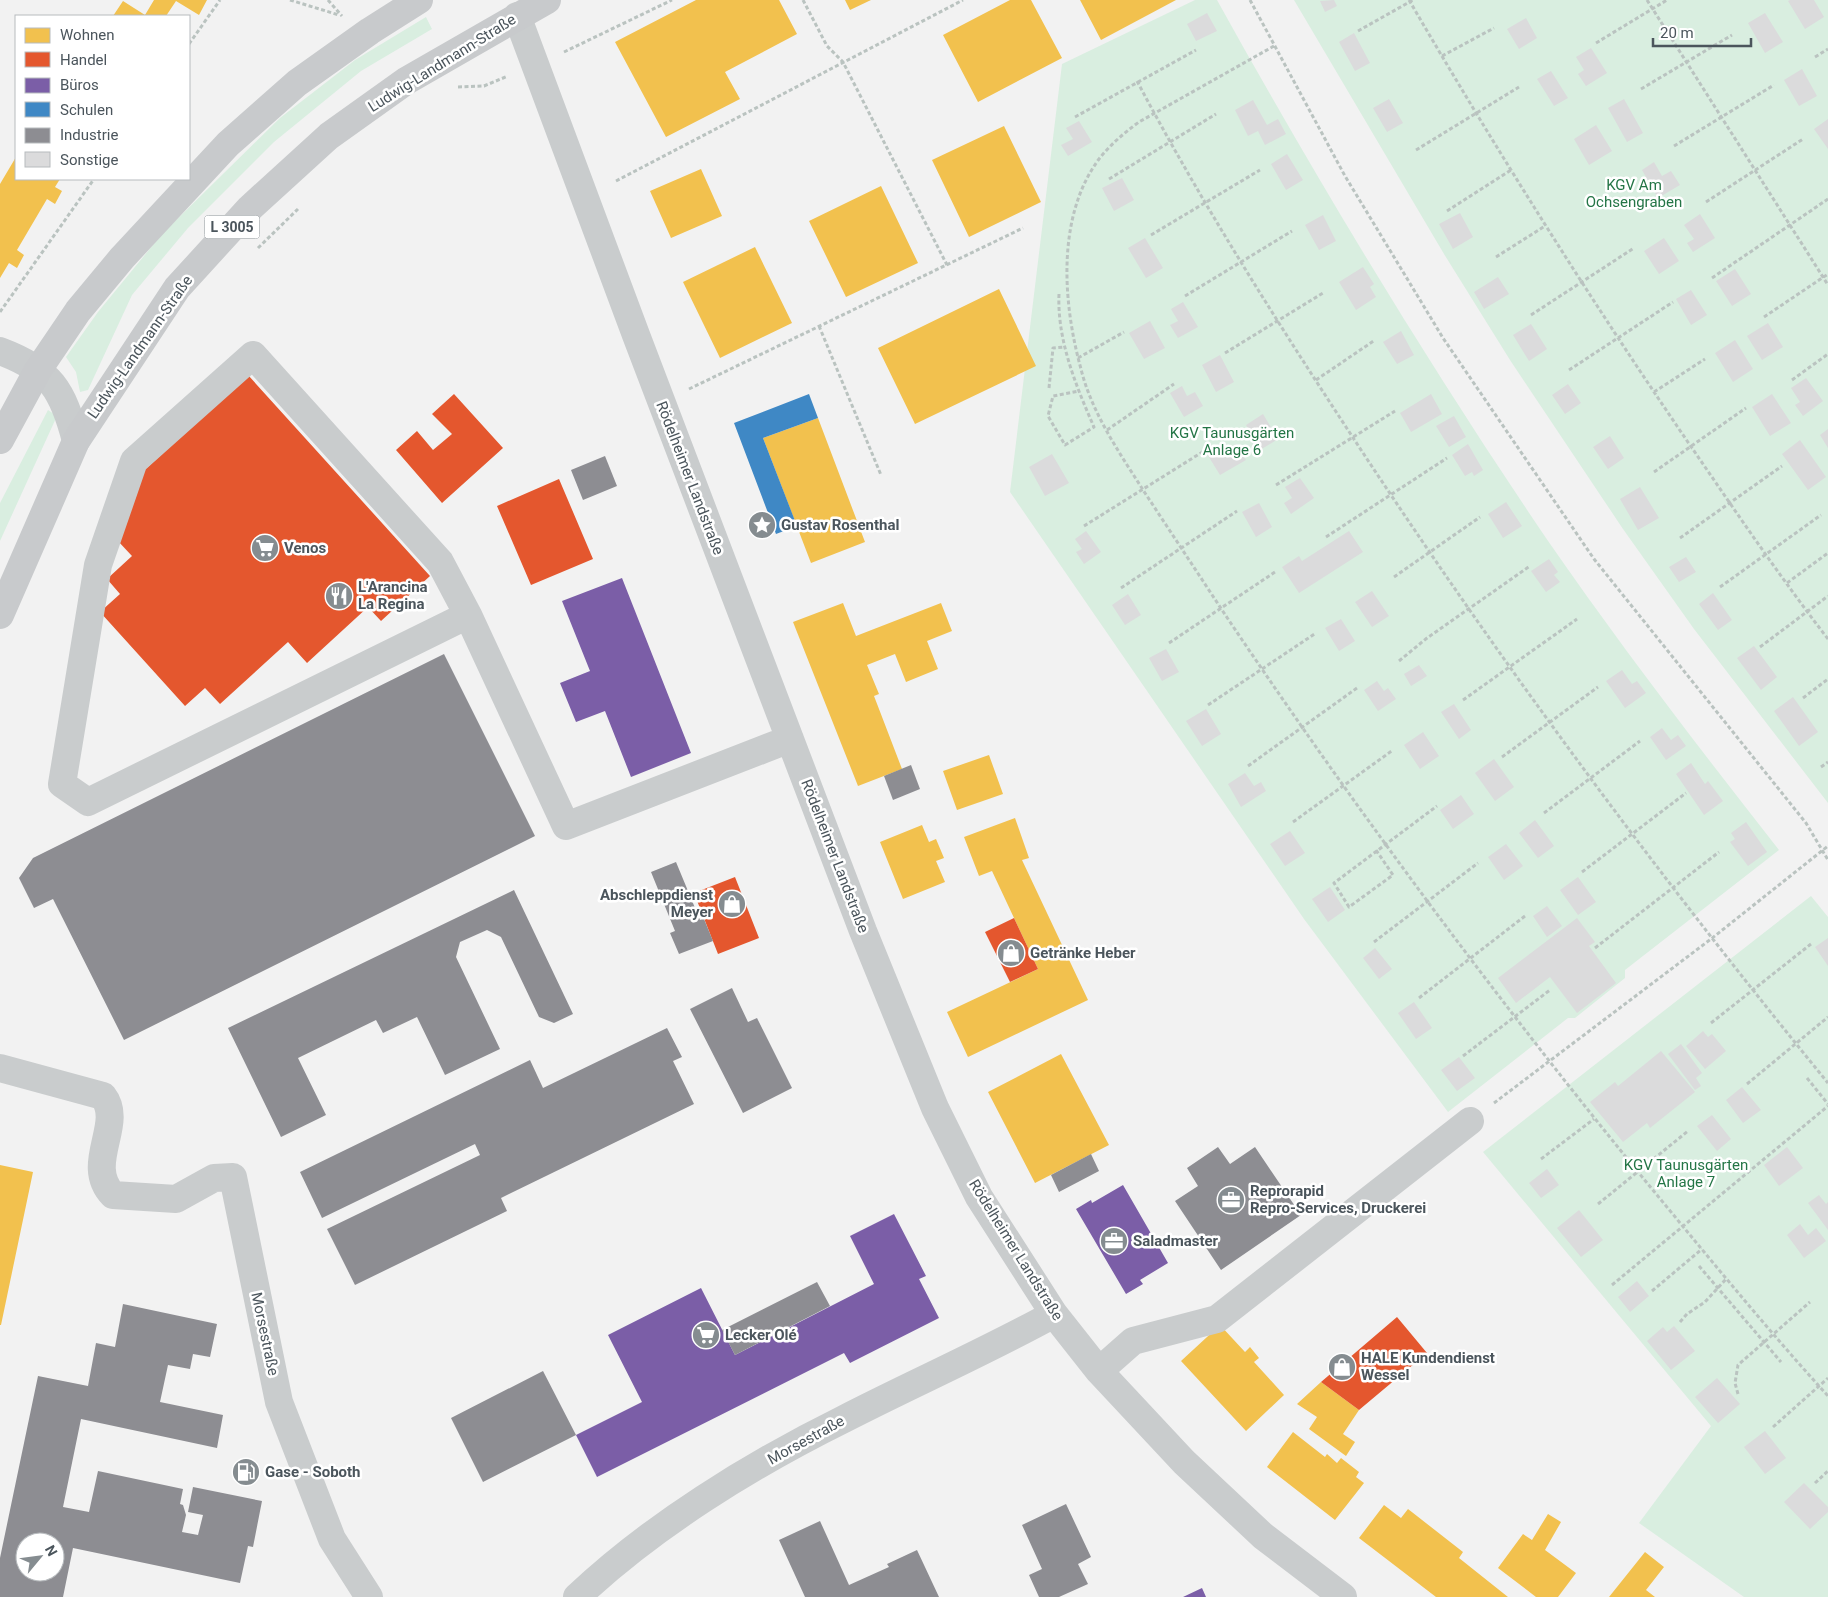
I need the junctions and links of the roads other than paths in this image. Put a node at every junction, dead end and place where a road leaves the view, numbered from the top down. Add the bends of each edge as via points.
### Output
1 (419, 0) edge
2 (548, 0) edge
3 (514, 8) edge
4 (0, 351) edge
5 (38, 370) junction
6 (0, 440) edge
7 (76, 441) junction
8 (0, 615) edge
9 (468, 616) junction
10 (790, 738) junction
11 (0, 1068) edge
12 (1470, 1121) road end
13 (1054, 1314) junction
14 (1099, 1371) junction
15 (370, 1597) edge
16 (577, 1597) edge
17 (1344, 1597) edge

1 - 5 main road via 296,83 228,144 116,265 78,311
2 - 3 main road, Ludwig-Landmann-Straße
3 - 7 main road, Ludwig-Landmann-Straße / L 3005 via 329,136 250,208 177,288
3 - 10 street, Rödelheimer Landstraße
4 - 5 street
5 - 6 main road
5 - 7 street via 56,386 68,409
7 - 8 main road, Ludwig-Landmann-Straße / L 3005
9 - 9 street via 88,802 62,784 98,565 134,461 253,355 440,562
9 - 10 street via 566,826
10 - 13 street, Rödelheimer Landstraße via 935,1108 980,1197
11 - 15 street, Morsestraße via 103,1096 109,1104 109,1116 100,1175 104,1187 113,1195 176,1198 214,1178 234,1177 280,1402 332,1539
12 - 14 street via 1217,1319 1133,1341
13 - 14 street, Rödelheimer Landstraße
13 - 16 street, Morsestraße via 842,1419 703,1498 603,1572
14 - 17 street, Rödelheimer Landstraße via 1184,1462 1263,1536

